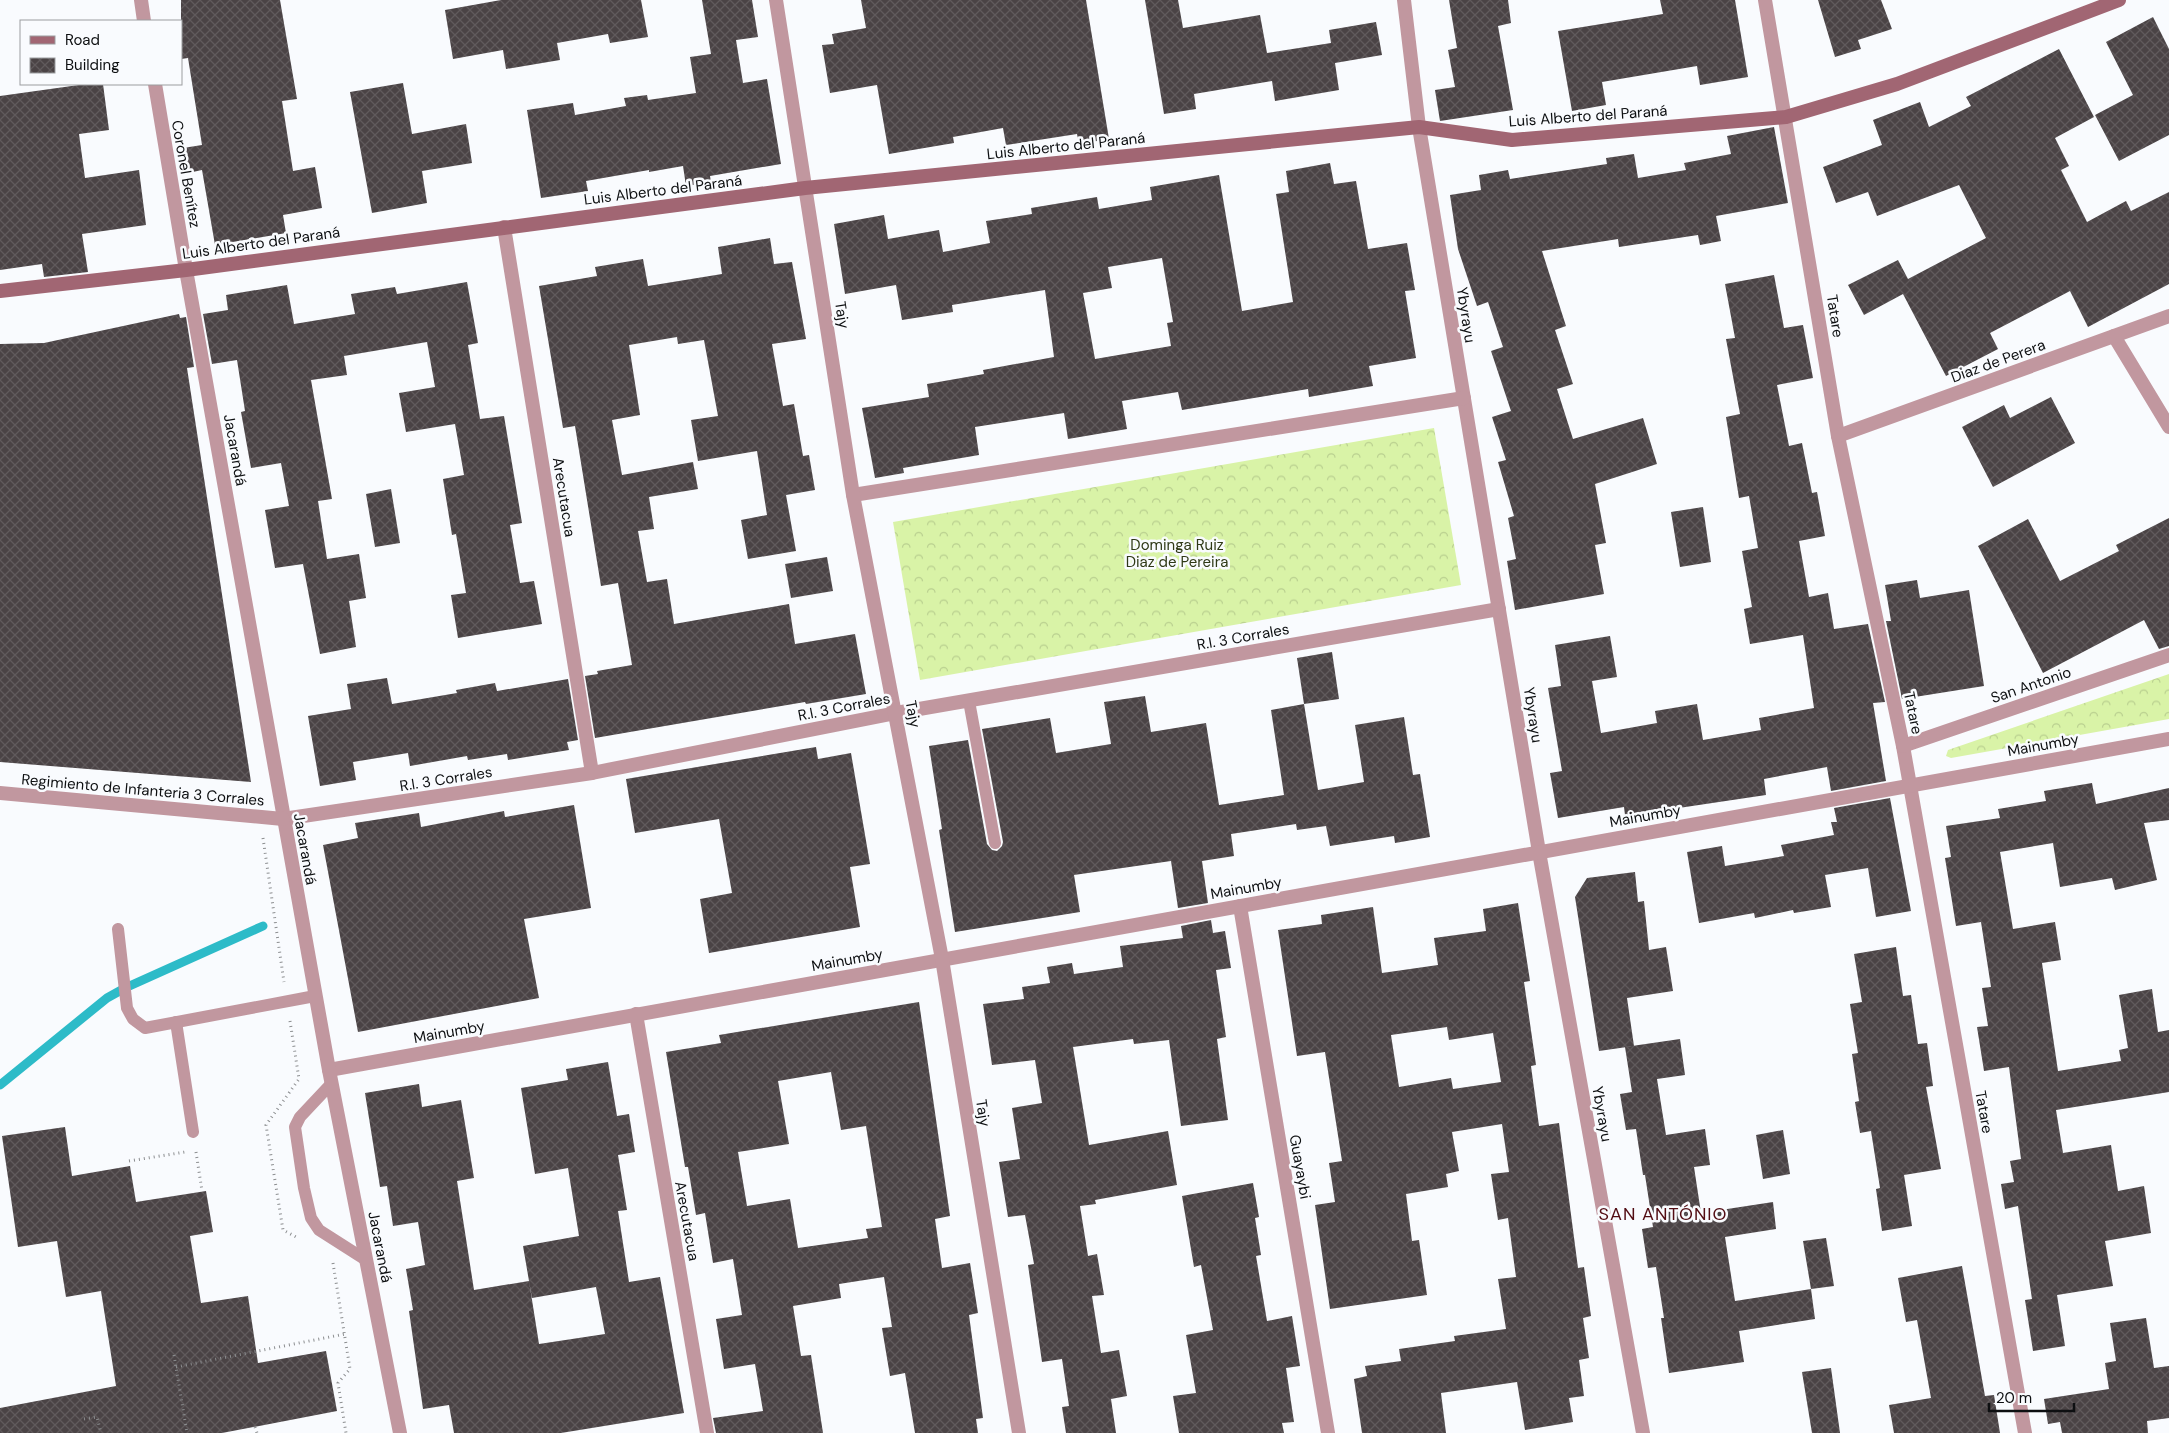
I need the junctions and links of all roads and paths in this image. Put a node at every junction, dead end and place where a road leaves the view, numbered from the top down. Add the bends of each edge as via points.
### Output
1 (140, 0) edge
2 (776, 0) edge
3 (1404, 0) edge
4 (1765, 0) edge
5 (2119, 0) edge
6 (144, 20) edge
7 (155, 85) edge
8 (1786, 117) junction
9 (1418, 127) junction
10 (805, 188) junction
11 (504, 227) junction
12 (186, 270) junction
13 (0, 291) edge
14 (2169, 316) edge
15 (2114, 336) junction
16 (1464, 398) junction
17 (2169, 427) edge
18 (1838, 436) junction
19 (853, 495) junction
20 (1499, 608) junction
21 (2169, 654) edge
22 (969, 701) junction
23 (896, 713) junction
24 (2169, 739) edge
25 (1903, 746) junction
26 (592, 773) junction
27 (1910, 785) junction
28 (0, 792) edge
29 (283, 819) junction
30 (259, 832) dead end
31 (995, 843) dead end
32 (1539, 852) junction
33 (1240, 906) junction
34 (118, 929) dead end
35 (942, 960) junction
36 (315, 996) junction
37 (287, 1001) junction
38 (636, 1014) junction
39 (176, 1022) junction
40 (328, 1070) junction
41 (332, 1084) junction
42 (194, 1132) dead end
43 (129, 1161) dead end
44 (202, 1191) dead end
45 (299, 1239) dead end
46 (332, 1257) dead end
47 (366, 1260) junction
48 (345, 1334) junction
49 (174, 1355) dead end
50 (176, 1367) junction
51 (84, 1419) dead end
52 (255, 1427) dead end
53 (101, 1433) edge
54 (187, 1433) edge
55 (256, 1433) edge
56 (346, 1433) edge
57 (400, 1433) edge
58 (707, 1433) edge
59 (1019, 1433) edge
60 (1328, 1433) edge
61 (1643, 1433) edge
62 (2025, 1433) edge

1 - 6 street
2 - 10 street, Tajy
3 - 9 street, Ybyrayu
4 - 8 street, Tatare
5 - 8 main road, Luis Alberto del Paraná via 1897,84
7 - 12 street, Coronel Benítez
8 - 9 main road, Luis Alberto del Paraná via 1512,140
8 - 18 street, Tatare
9 - 10 main road, Luis Alberto del Paraná
9 - 16 street, Ybyrayu
10 - 11 main road, Luis Alberto del Paraná
10 - 19 street, Tajy
11 - 12 main road, Luis Alberto del Paraná
11 - 26 street, Arecutacua
12 - 13 main road, Luis Alberto del Paraná
12 - 29 street, Jacarandá
14 - 15 street, Diaz de Perera
15 - 17 street
15 - 18 street, Diaz de Perera
16 - 19 street
16 - 20 street, Ybyrayu
18 - 25 street, Tatare
19 - 23 street, Tajy
20 - 22 street, R.I. 3 Corrales
20 - 32 street, Ybyrayu
21 - 25 street, San Antonio
22 - 23 street, R.I. 3 Corrales
22 - 31 lane
23 - 26 street, R.I. 3 Corrales
23 - 35 street, Tajy
24 - 27 street, Mainumby
25 - 27 street, Tatare
26 - 29 street, R.I. 3 Corrales
27 - 32 street, Mainumby
27 - 62 street, Tatare
28 - 29 street, Regimiento de Infanteria 3 Corrales
29 - 36 street, Jacarandá
30 - 37 path via 263,837
32 - 33 street, Mainumby
32 - 61 street, Ybyrayu
33 - 35 street, Mainumby
33 - 60 street, Guayaybi
34 - 39 lane via 127,1008 133,1020 145,1028
35 - 38 street, Mainumby
35 - 59 street, Tajy
36 - 37 lane
36 - 40 street, Jacarandá
37 - 39 lane
37 - 45 path via 299,1079 266,1125 283,1230
38 - 40 street, Mainumby
38 - 58 street, Arecutacua
39 - 42 lane
40 - 41 street, Jacarandá
41 - 47 street, Jacarandá
41 - 47 lane via 300,1117 295,1127 304,1188 312,1218 319,1230
43 - 44 path via 196,1151
46 - 48 path
47 - 57 street, Jacarandá
48 - 50 path
48 - 56 path via 350,1369 338,1383
49 - 50 path
50 - 54 path
51 - 53 path via 97,1417
52 - 55 path

